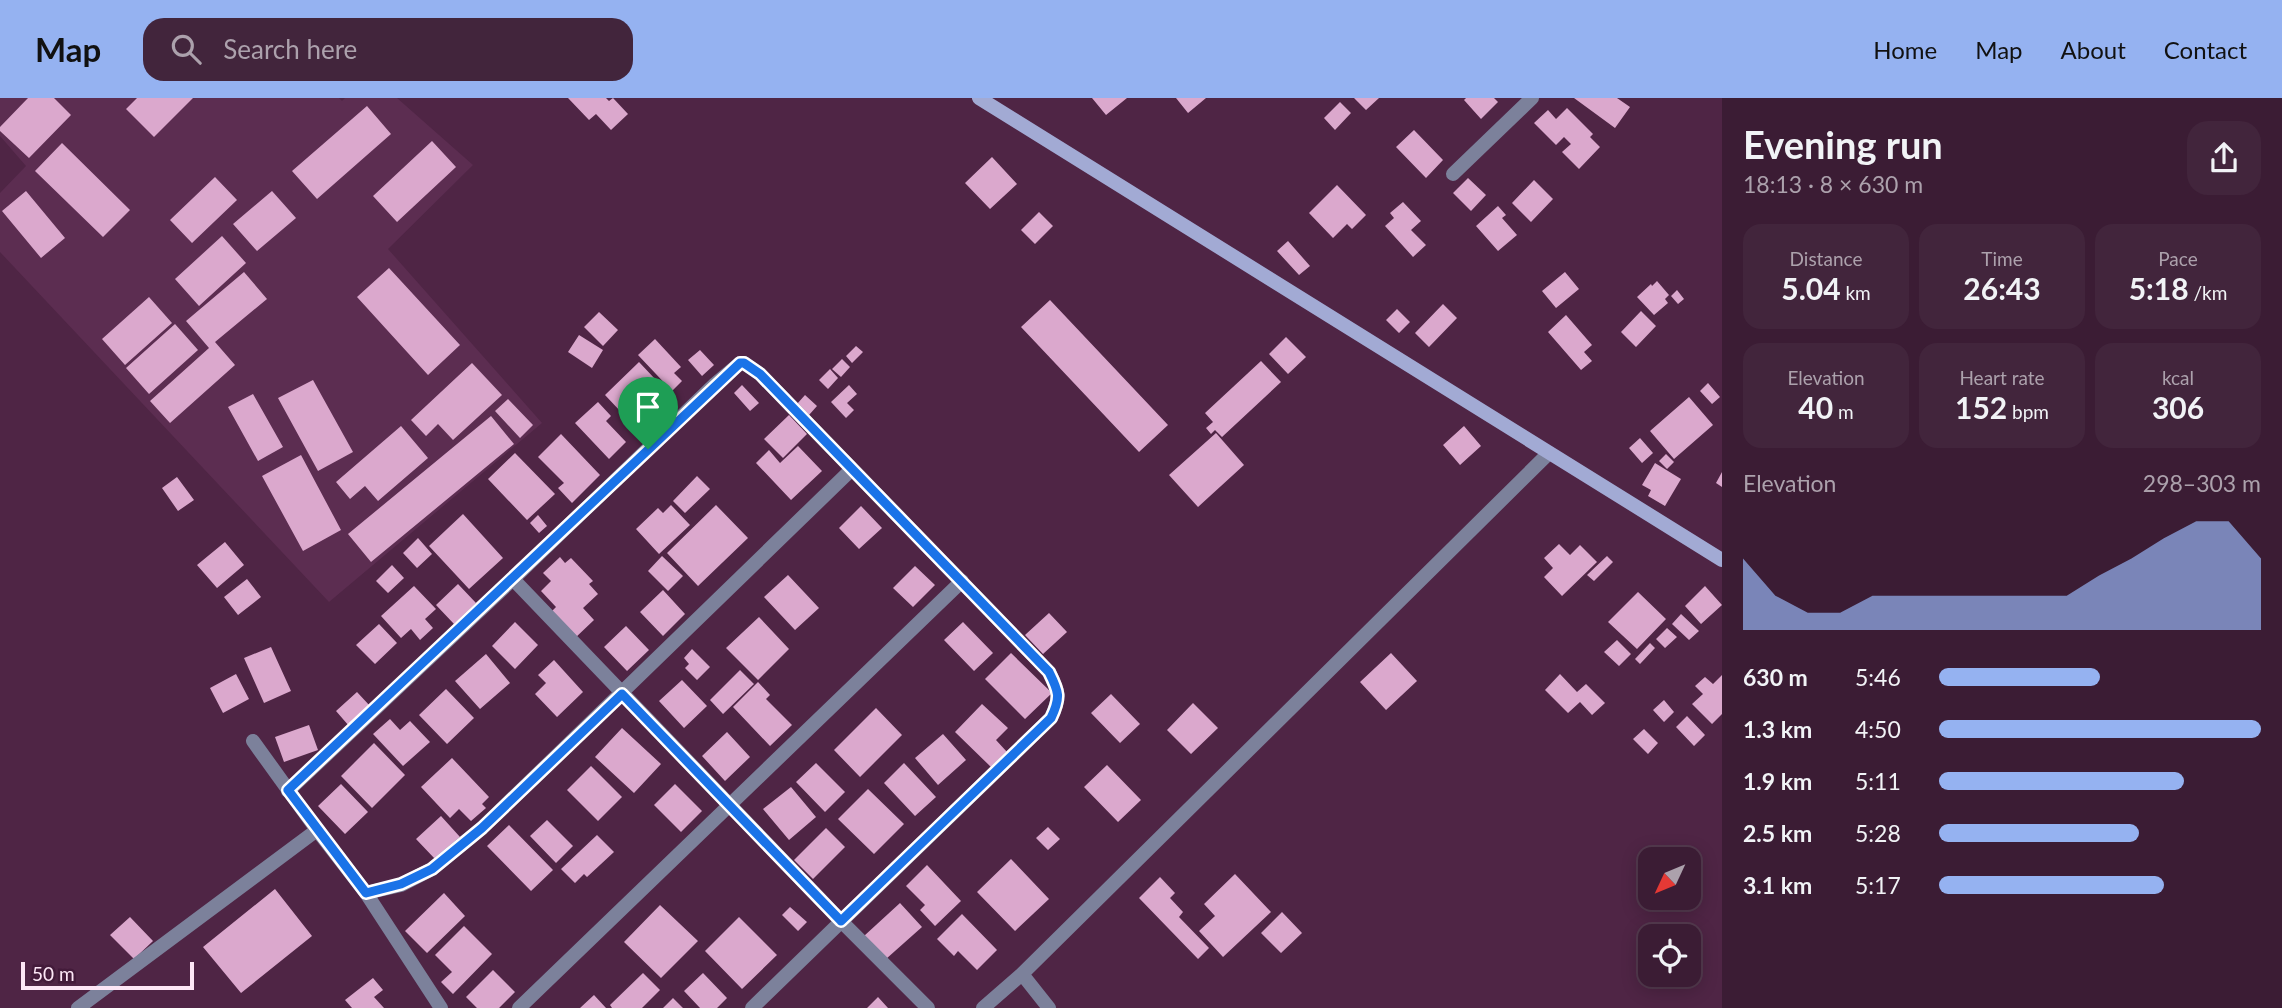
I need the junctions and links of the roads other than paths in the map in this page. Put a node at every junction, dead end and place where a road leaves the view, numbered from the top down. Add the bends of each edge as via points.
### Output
1 (979, 98) edge
2 (1532, 98) edge
3 (1453, 174) dead end
4 (1549, 453) junction
5 (852, 469) junction
6 (1722, 560) edge
7 (513, 579) junction
8 (962, 581) junction
9 (622, 694) junction
10 (253, 741) dead end
11 (288, 790) junction
12 (731, 806) junction
13 (317, 830) junction
14 (366, 893) junction
15 (841, 921) junction
16 (1022, 974) junction
17 (78, 1008) edge
18 (441, 1008) edge
19 (519, 1008) edge
20 (752, 1008) edge
21 (928, 1008) edge
22 (983, 1008) edge
23 (1049, 1008) edge

1 - 4 street
2 - 3 street
4 - 6 street
4 - 16 street
5 - 7 street via 760,374 740,363
5 - 8 street
5 - 9 street
7 - 9 street
7 - 11 street
8 - 12 street
8 - 15 street via 1049,672 1058,689 1058,703 1051,718
9 - 12 street
9 - 14 street via 482,828 432,869 401,884
10 - 11 street
11 - 13 street
12 - 15 street
12 - 19 street
13 - 14 street
13 - 17 street
14 - 18 street
15 - 20 street
15 - 21 street
16 - 22 street
16 - 23 street

